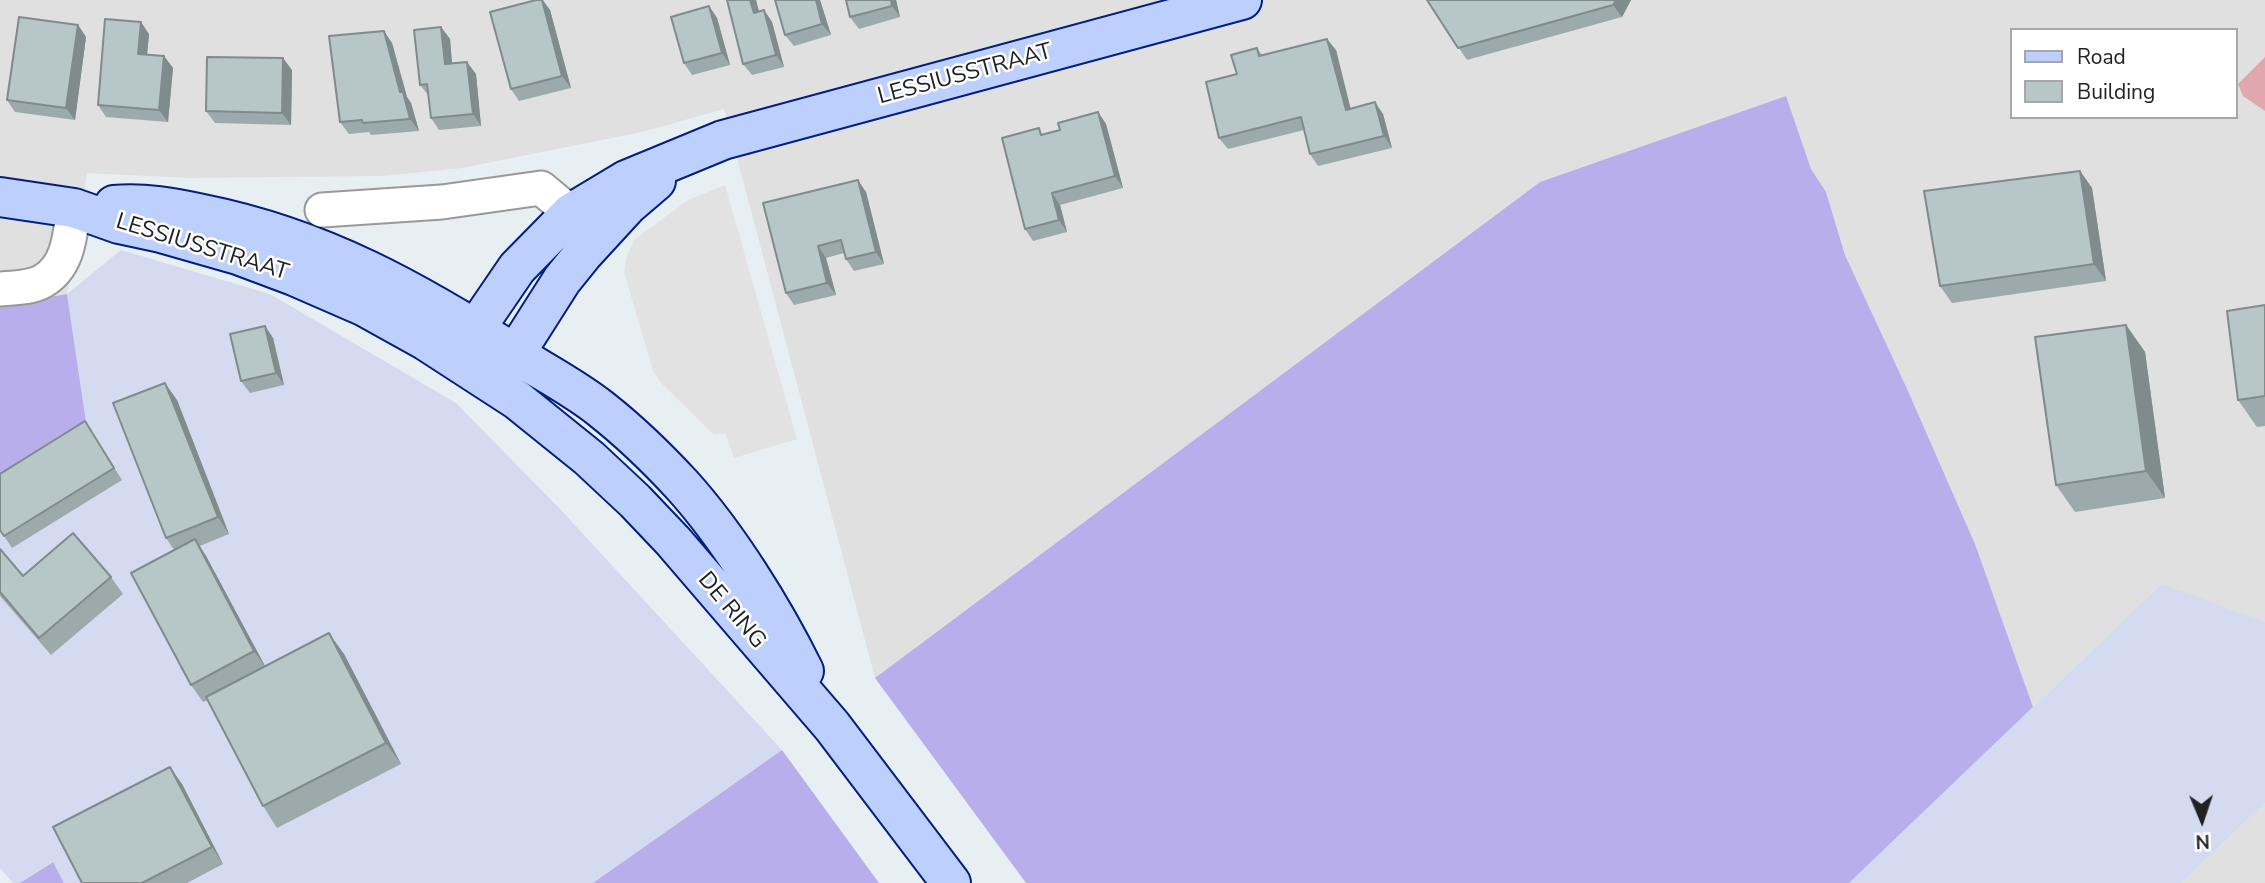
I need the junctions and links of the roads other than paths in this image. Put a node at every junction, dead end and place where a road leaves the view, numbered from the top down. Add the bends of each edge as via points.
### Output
1 (1242, 0) edge
2 (690, 153) junction
3 (0, 197) edge
4 (74, 208) junction
5 (322, 210) dead end
6 (571, 213) junction
7 (0, 289) edge
8 (476, 328) junction
9 (515, 354) junction
10 (477, 372) junction
11 (832, 726) junction
12 (951, 883) edge

1 - 2 main road, LESSIUSSTRAAT via 723,140
2 - 6 main road, LESSIUSSTRAAT via 625,180
2 - 9 main road, LESSIUSSTRAAT via 628,205 590,246 562,280
3 - 4 main road, LESSIUSSTRAAT
4 - 7 street via 69,247 57,268 43,282
4 - 8 main road, LESSIUSSTRAAT via 166,206 249,223 329,250
4 - 10 main road, LESSIUSSTRAAT via 238,255 294,276 363,306
5 - 6 street via 442,202 541,188
6 - 8 main road, LESSIUSSTRAAT via 517,268
8 - 9 main road, DE RING
8 - 10 main road
9 - 10 main road
9 - 11 main road, DE RING via 600,408 682,486 764,601
10 - 11 main road, DE RING via 543,419 654,521
11 - 12 main road, DE RING

